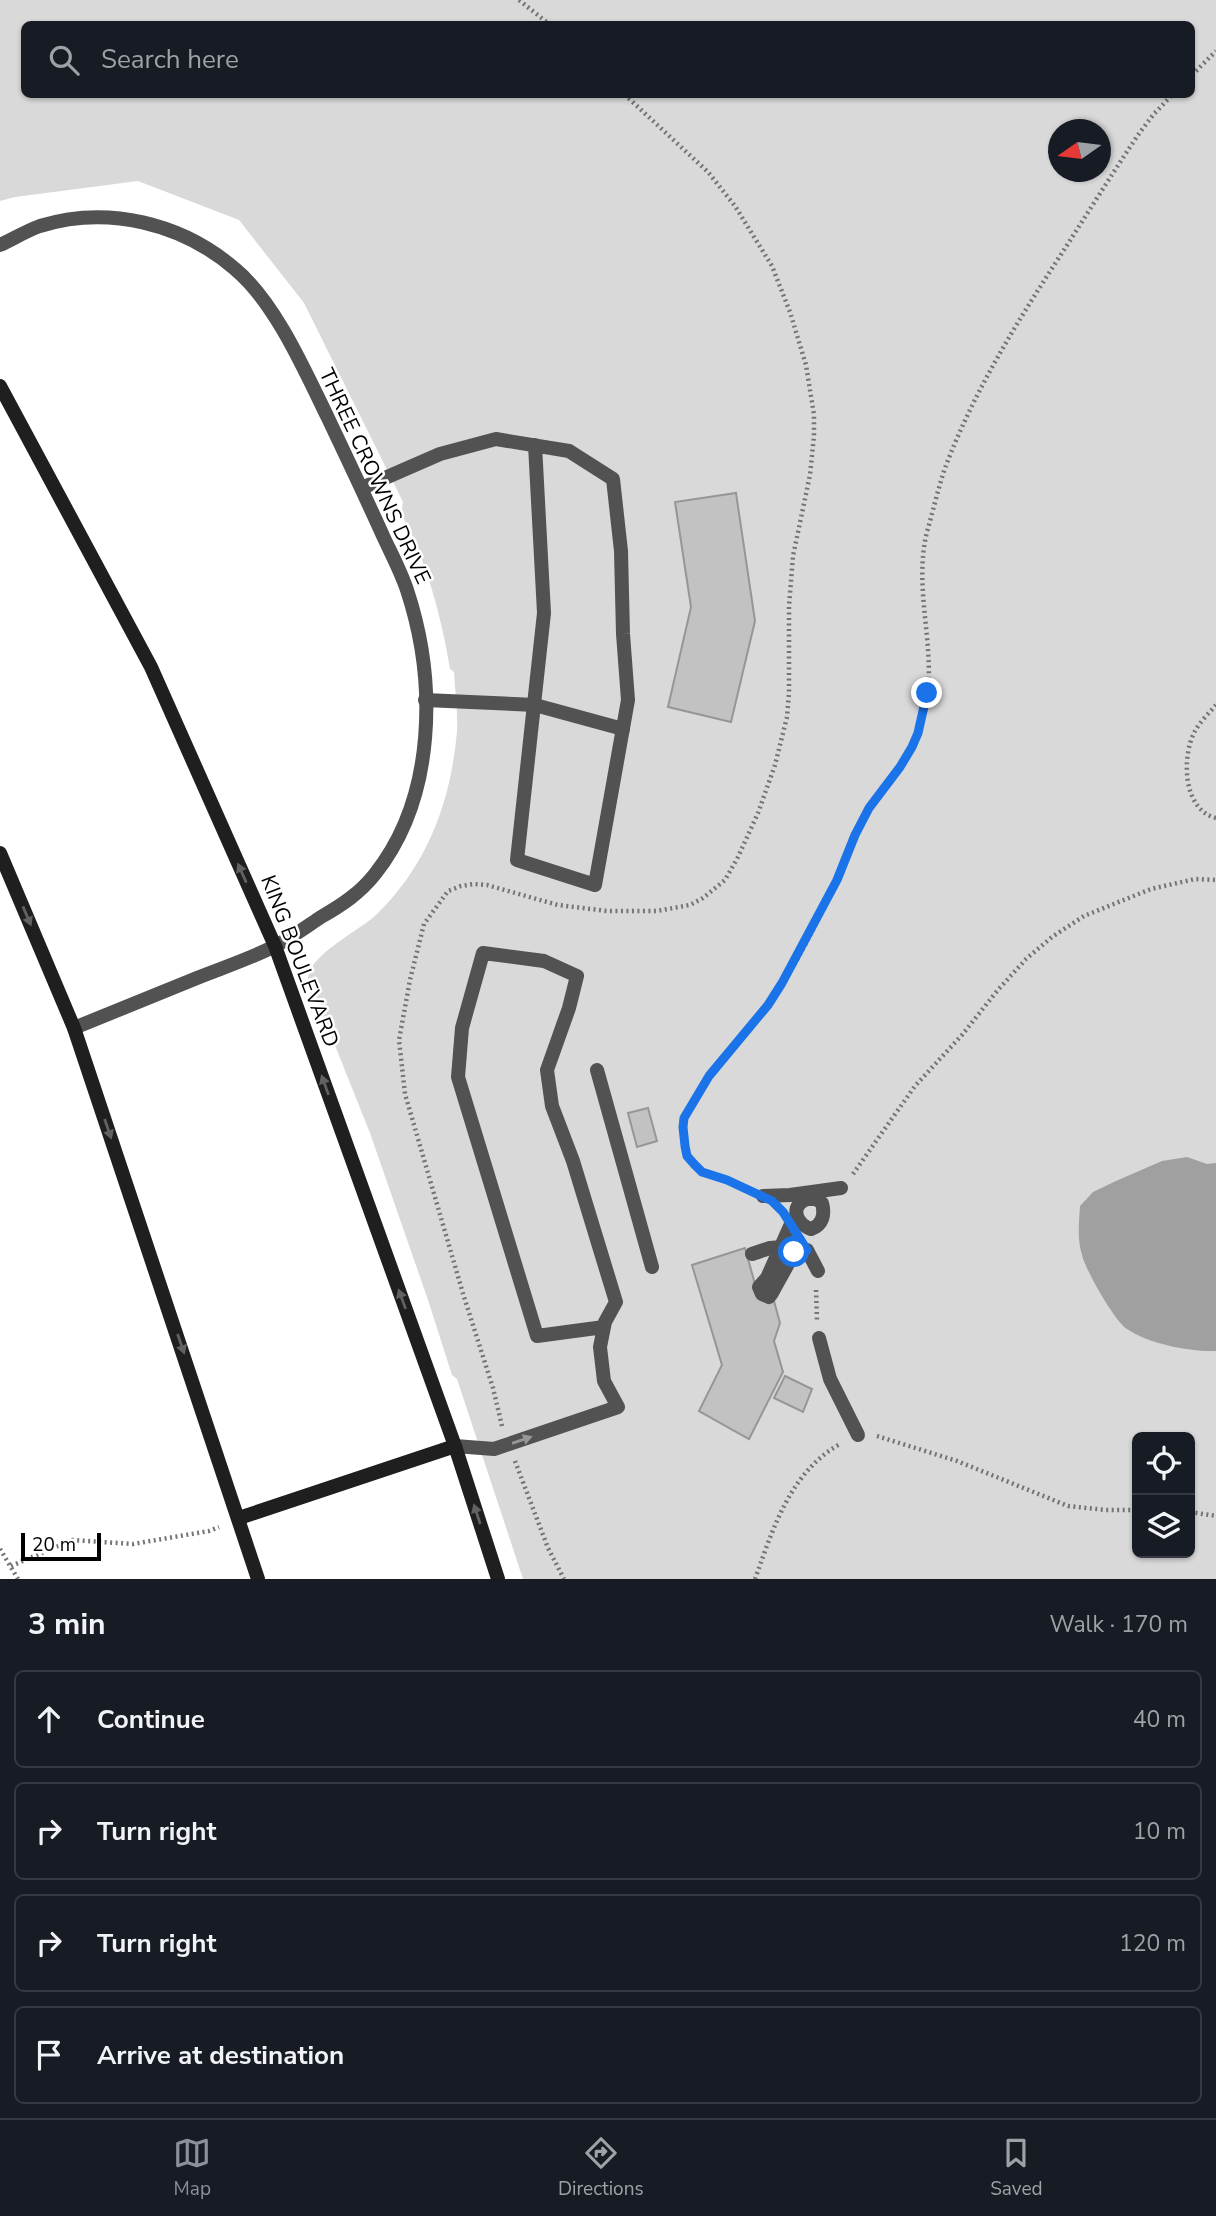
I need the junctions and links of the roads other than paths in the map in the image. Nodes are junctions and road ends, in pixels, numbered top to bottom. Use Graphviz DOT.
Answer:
graph roads {
  1 [pos="0,245"];
  2 [pos="0,386"];
  3 [pos="536,445"];
  4 [pos="362,488"];
  5 [pos="425,700"];
  6 [pos="535,705"];
  7 [pos="623,729"];
  8 [pos="0,853"];
  9 [pos="275,946"];
  10 [pos="74,1028"];
  11 [pos="597,1070"];
  12 [pos="841,1188"];
  13 [pos="763,1196"];
  14 [pos="791,1224"];
  15 [pos="782,1247"];
  16 [pos="752,1254"];
  17 [pos="652,1267"];
  18 [pos="818,1271"];
  19 [pos="604,1327"];
  20 [pos="819,1338"];
  21 [pos="858,1435"];
  22 [pos="455,1446"];
  23 [pos="239,1518"];
  24 [pos="258,1579"];
  25 [pos="498,1579"];
  1 -- 4 [label="lane, THREE CROWNS DRIVE"];
  9 -- 2 [label="street, KING BOULEVARD, one-way"];
  3 -- 4 [label="lane"];
  3 -- 6 [label="lane"];
  3 -- 7 [label="lane"];
  4 -- 5 [label="lane, THREE CROWNS DRIVE"];
  5 -- 6 [label="lane"];
  5 -- 9 [label="lane, THREE CROWNS DRIVE"];
  6 -- 7 [label="lane"];
  6 -- 7 [label="lane"];
  8 -- 10 [label="street, one-way"];
  9 -- 10 [label="lane, THREE CROWNS DRIVE"];
  22 -- 9 [label="street, KING BOULEVARD, one-way"];
  10 -- 23 [label="street, one-way"];
  11 -- 17 [label="lane"];
  12 -- 13 [label="lane"];
  14 -- 15 [label="lane"];
  15 -- 16 [label="lane"];
  15 -- 18 [label="lane"];
  19 -- 19 [label="lane"];
  22 -- 19 [label="lane, one-way"];
  20 -- 21 [label="lane"];
  22 -- 23 [label="street"];
  25 -- 22 [label="street, KING BOULEVARD, one-way"];
  23 -- 24 [label="street"];
}
